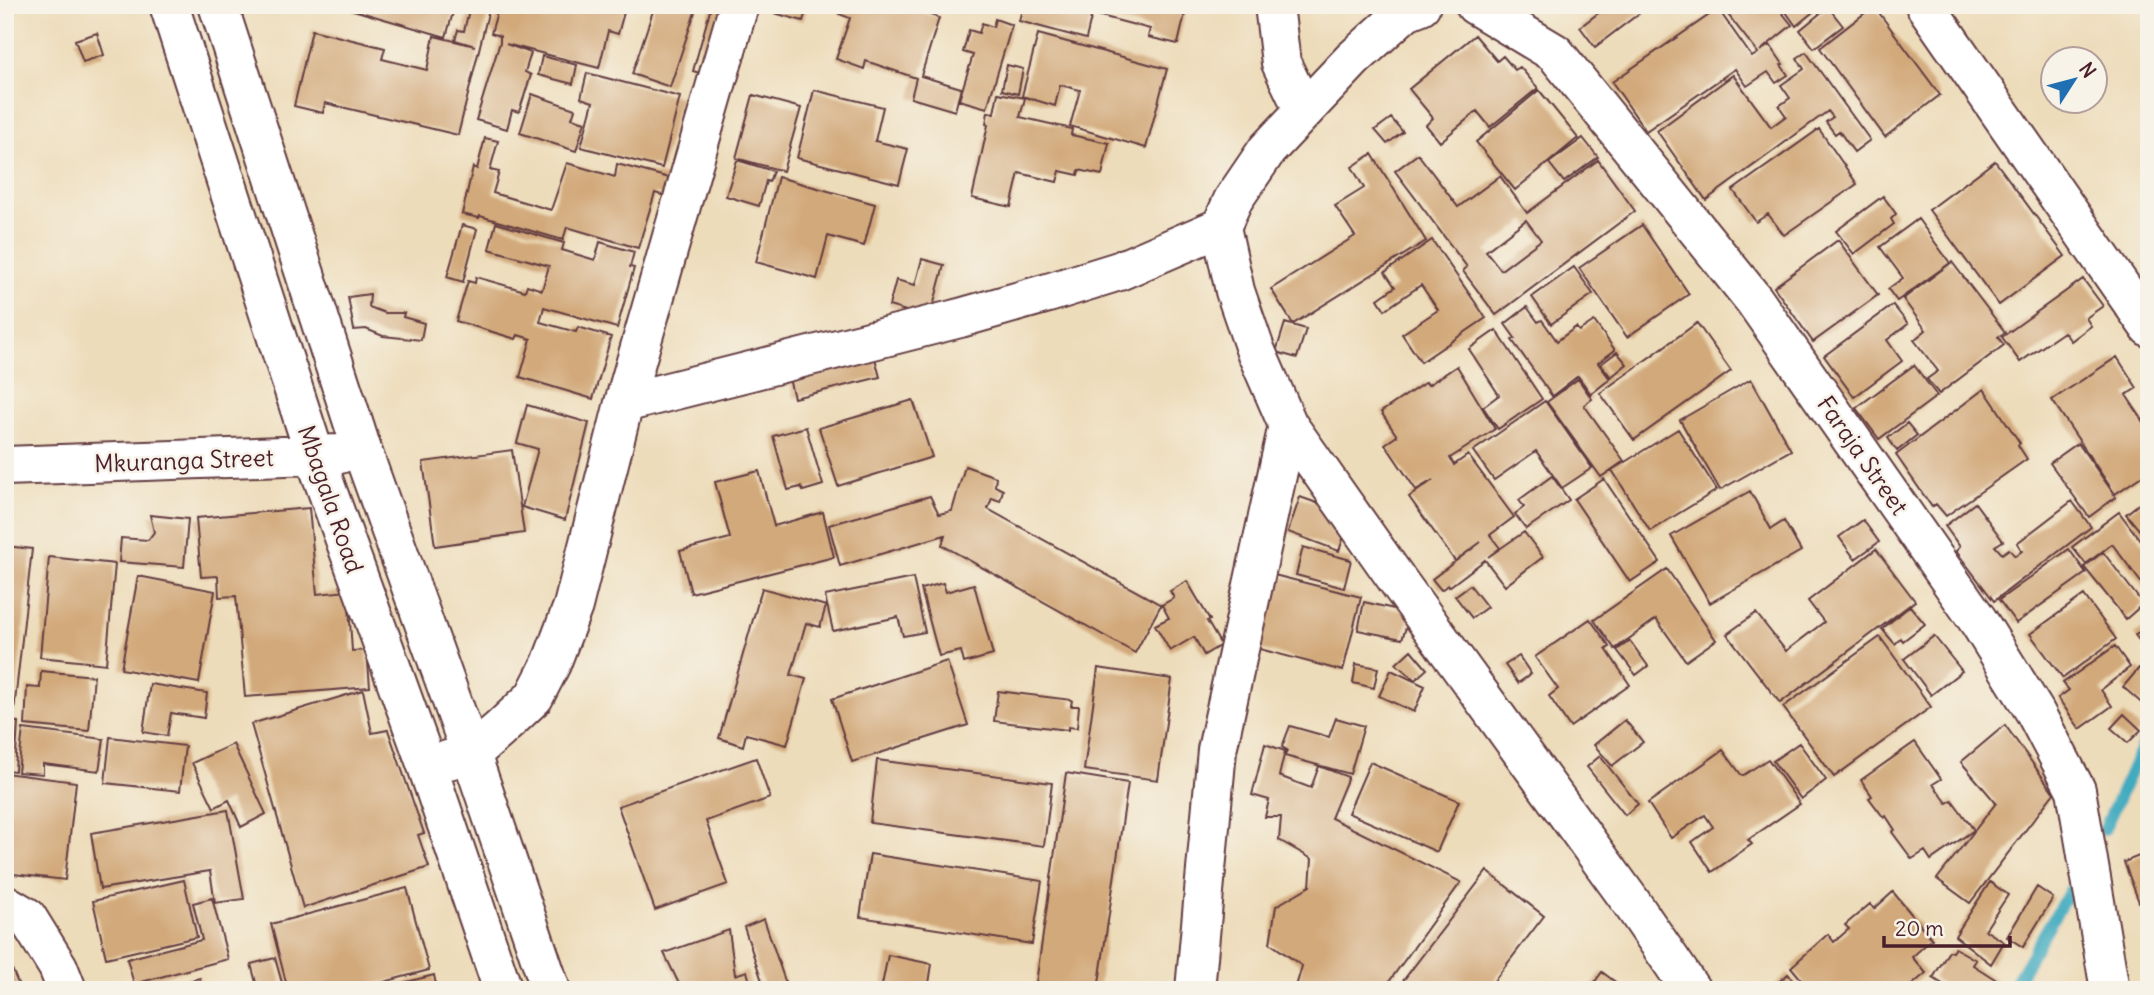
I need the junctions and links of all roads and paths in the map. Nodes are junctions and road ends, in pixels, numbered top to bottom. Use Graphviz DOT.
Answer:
graph roads {
  1 [pos="169,5"];
  2 [pos="218,5"];
  3 [pos="739,5"];
  4 [pos="1273,5"];
  5 [pos="1421,5"];
  6 [pos="1475,5"];
  7 [pos="1925,5"];
  8 [pos="1304,111"];
  9 [pos="1221,227"];
  10 [pos="2149,327"];
  11 [pos="624,403"];
  12 [pos="1288,425"];
  13 [pos="363,453"];
  14 [pos="315,455"];
  15 [pos="5,466"];
  16 [pos="471,754"];
  17 [pos="427,766"];
  18 [pos="5,904"];
  19 [pos="67,990"];
  20 [pos="503,990"];
  21 [pos="551,990"];
  22 [pos="1195,990"];
  23 [pos="1691,990"];
  24 [pos="2110,990"];
  1 -- 14 [label="street, Mbagala Road"];
  2 -- 13 [label="street, Mbagala Road"];
  3 -- 11 [label="street"];
  4 -- 8 [label="street"];
  5 -- 8 [label="street"];
  6 -- 24 [label="street, Faraja Street"];
  7 -- 10 [label="street"];
  8 -- 9 [label="street"];
  9 -- 11 [label="street"];
  9 -- 12 [label="street"];
  11 -- 16 [label="street"];
  12 -- 22 [label="street"];
  12 -- 23 [label="street"];
  13 -- 14 [label="street, Mkuranga Street"];
  13 -- 16 [label="street, Mbagala Road"];
  14 -- 15 [label="street, Mkuranga Street"];
  14 -- 17 [label="street, Mbagala Road"];
  16 -- 17 [label="street"];
  16 -- 21 [label="street, Mbagala Road"];
  17 -- 20 [label="street, Mbagala Road"];
  18 -- 19 [label="street"];
}
